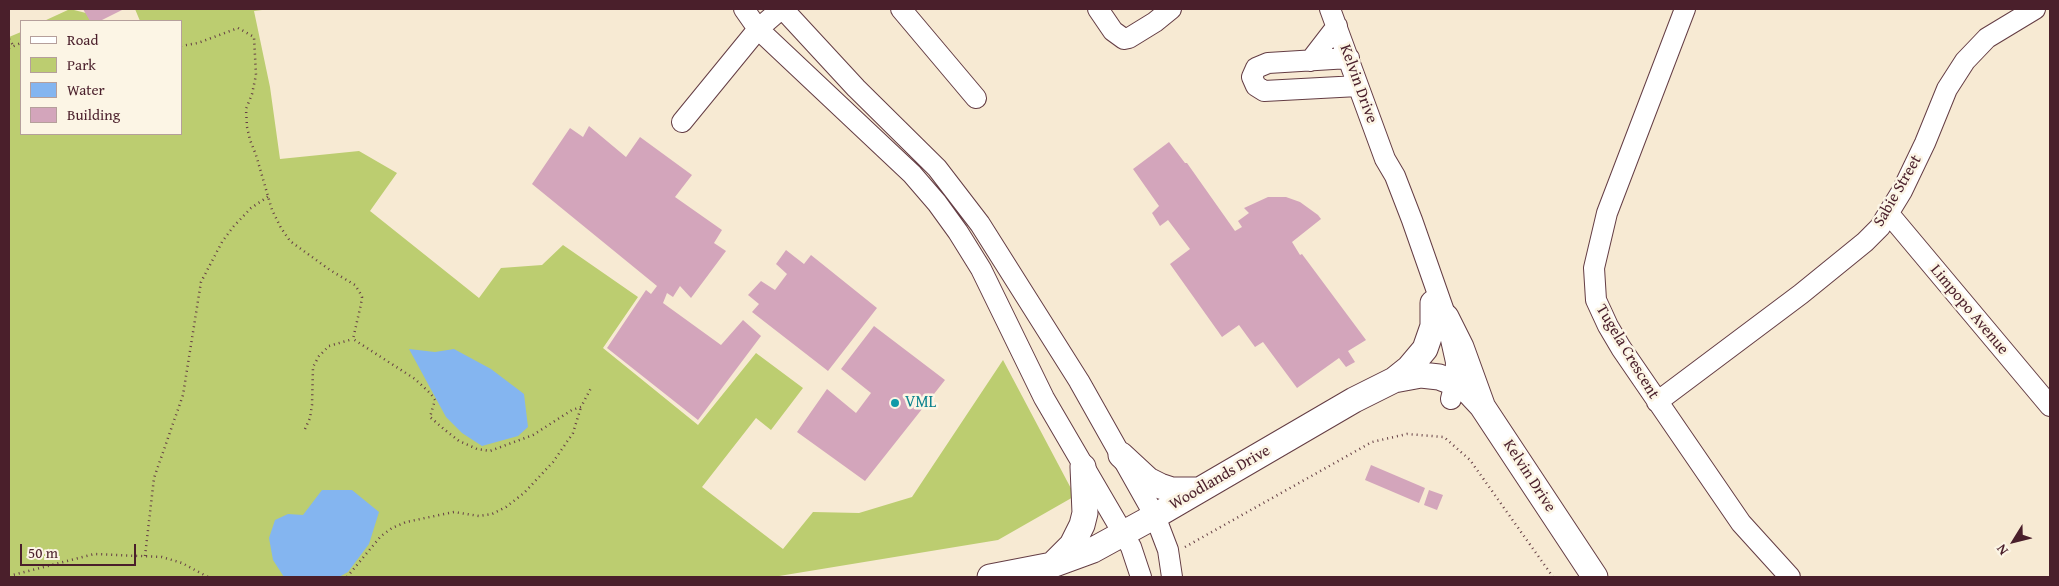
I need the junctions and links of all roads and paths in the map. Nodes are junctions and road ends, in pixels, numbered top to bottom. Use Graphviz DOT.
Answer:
graph roads {
  1 [pos="744,9"];
  2 [pos="782,9"];
  3 [pos="901,9"];
  4 [pos="1098,9"];
  5 [pos="1172,9"];
  6 [pos="1685,9"];
  7 [pos="2035,9"];
  8 [pos="1334,18"];
  9 [pos="758,29"];
  10 [pos="9,39"];
  11 [pos="20,43"];
  12 [pos="12,46"];
  13 [pos="182,46"];
  14 [pos="9,48"];
  15 [pos="1349,58"];
  16 [pos="1310,61"];
  17 [pos="1358,86"];
  18 [pos="976,98"];
  19 [pos="682,122"];
  20 [pos="269,196"];
  21 [pos="1889,214"];
  22 [pos="1439,310"];
  23 [pos="353,339"];
  24 [pos="1394,380"];
  25 [pos="591,388"];
  26 [pos="1449,389"];
  27 [pos="1657,402"];
  28 [pos="1482,406"];
  29 [pos="2050,406"];
  30 [pos="581,407"];
  31 [pos="305,429"];
  32 [pos="1121,455"];
  33 [pos="1083,467"];
  34 [pos="1199,490"];
  35 [pos="1158,523"];
  36 [pos="1127,540"];
  37 [pos="1170,555"];
  38 [pos="145,556"];
  39 [pos="1055,571"];
  40 [pos="9,576"];
  41 [pos="208,577"];
  42 [pos="348,577"];
  43 [pos="990,577"];
  44 [pos="1141,577"];
  45 [pos="1172,577"];
  46 [pos="1553,577"];
  47 [pos="1586,577"];
  48 [pos="1595,577"];
  49 [pos="1790,577"];
  1 -- 9 [label="street"];
  2 -- 9 [label="street"];
  2 -- 32 [label="street"];
  3 -- 18 [label="street"];
  4 -- 5 [label="street"];
  6 -- 27 [label="street, Tugela Crescent"];
  7 -- 21 [label="street, Sabie Street"];
  8 -- 15 [label="street, Kelvin Drive"];
  8 -- 16 [label="street"];
  9 -- 19 [label="street"];
  9 -- 33 [label="street"];
  10 -- 12 [label="path"];
  11 -- 12 [label="path"];
  12 -- 14 [label="path"];
  13 -- 20 [label="path"];
  15 -- 16 [label="street"];
  15 -- 17 [label="street, Kelvin Drive"];
  16 -- 17 [label="street"];
  17 -- 22 [label="street, Kelvin Drive"];
  20 -- 23 [label="path"];
  20 -- 38 [label="path"];
  21 -- 27 [label="street, Sabie Street"];
  21 -- 29 [label="street, Limpopo Avenue"];
  22 -- 24 [label="main road"];
  22 -- 26 [label="street, Kelvin Drive"];
  22 -- 28 [label="main road"];
  23 -- 30 [label="path"];
  23 -- 31 [label="path"];
  24 -- 26 [label="main road, Woodlands Drive"];
  24 -- 34 [label="main road, Woodlands Drive"];
  25 -- 30 [label="path"];
  26 -- 28 [label="main road, Kelvin Drive"];
  26 -- 35 [label="main road, Woodlands Drive"];
  26 -- 47 [label="main road, Kelvin Drive"];
  27 -- 49 [label="street, Tugela Crescent"];
  28 -- 48 [label="main road, Kelvin Drive"];
  30 -- 42 [label="path"];
  32 -- 34 [label="main road"];
  32 -- 35 [label="street"];
  33 -- 36 [label="street"];
  33 -- 39 [label="main road"];
  34 -- 35 [label="main road, Woodlands Drive"];
  35 -- 36 [label="main road, Woodlands Drive"];
  35 -- 37 [label="street"];
  36 -- 39 [label="main road, Woodlands Drive"];
  36 -- 44 [label="street"];
  37 -- 45 [label="street"];
  37 -- 46 [label="path"];
  38 -- 40 [label="path"];
  38 -- 41 [label="path"];
  39 -- 43 [label="main road, Woodlands Drive"];
}
